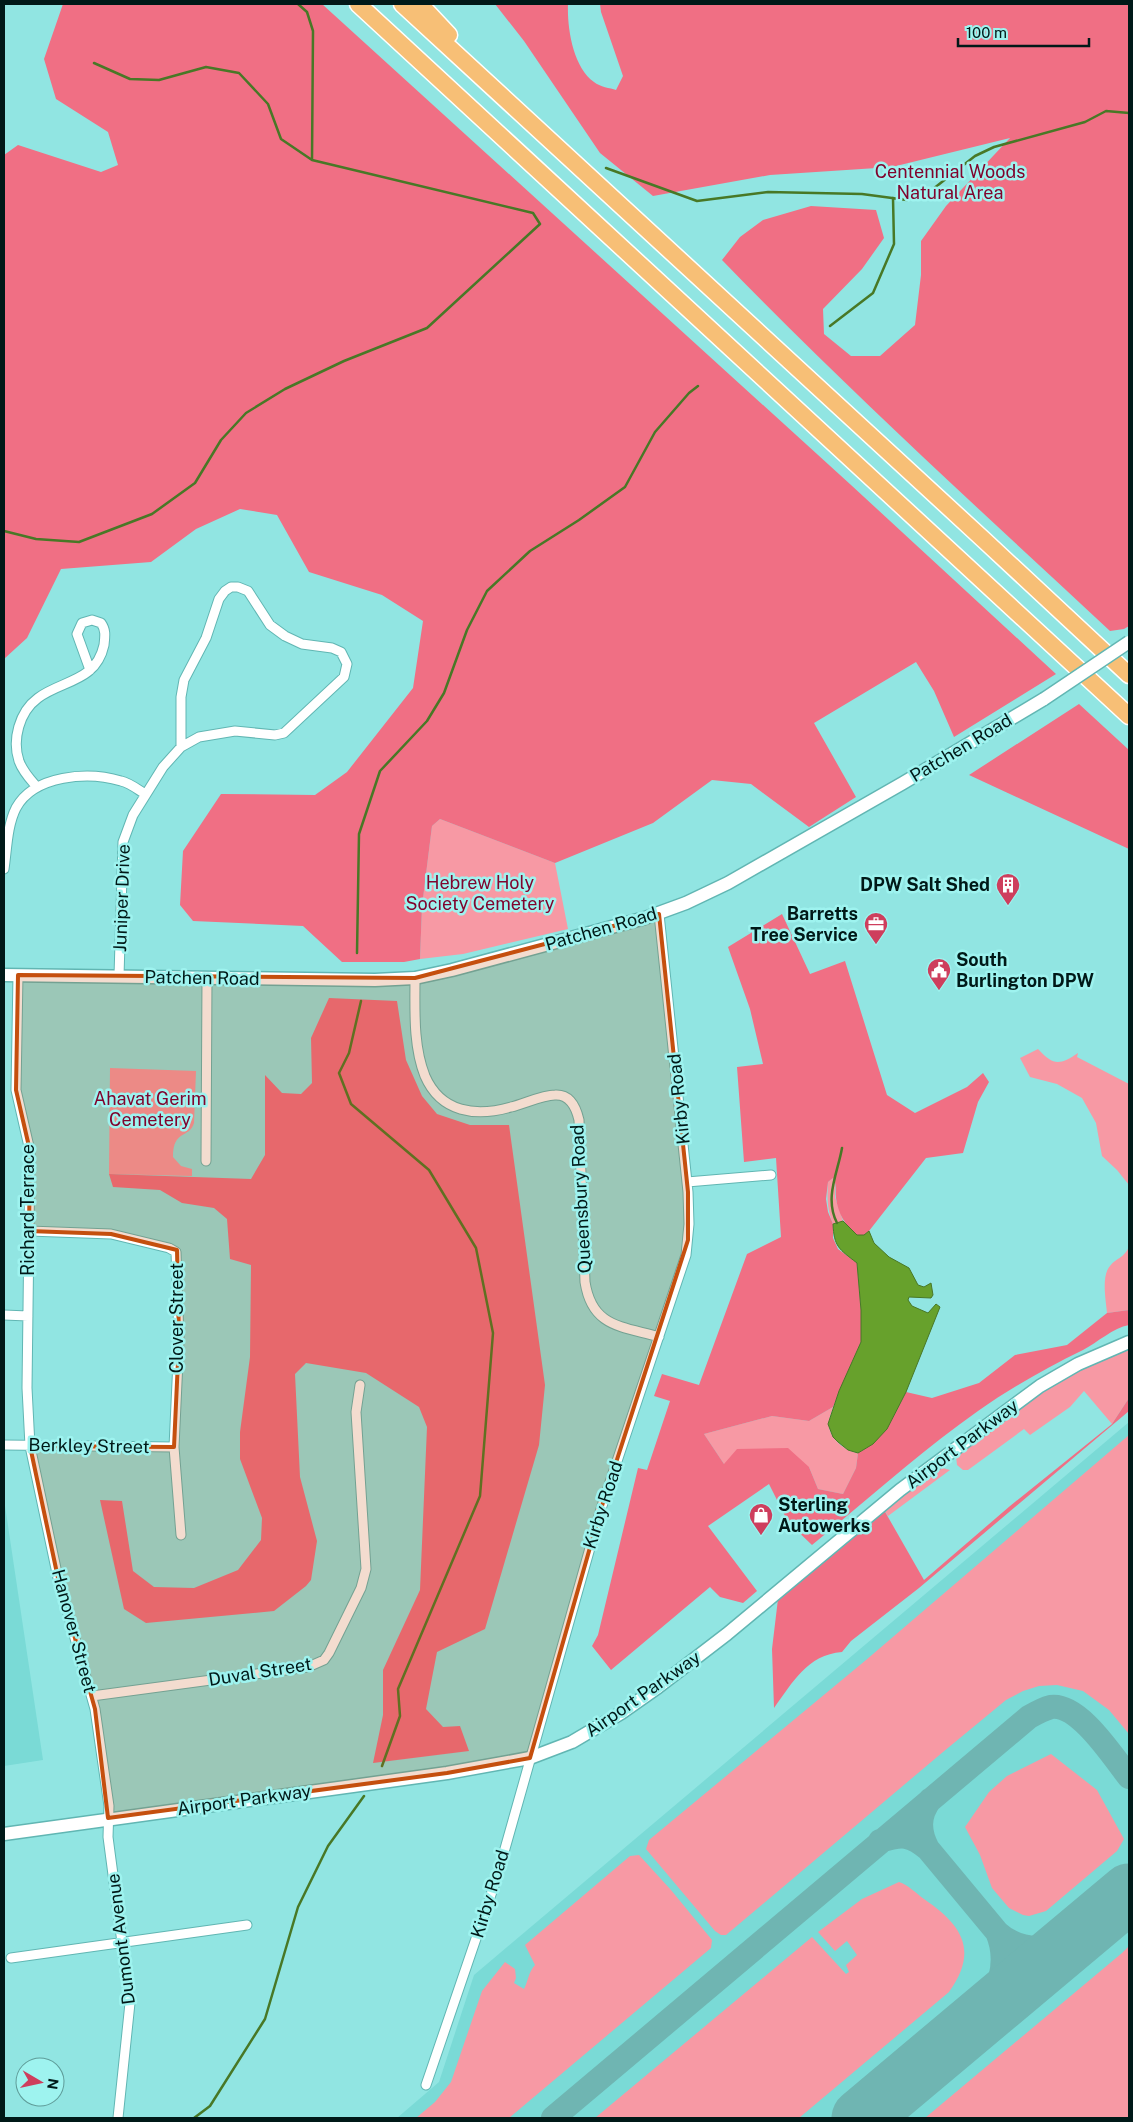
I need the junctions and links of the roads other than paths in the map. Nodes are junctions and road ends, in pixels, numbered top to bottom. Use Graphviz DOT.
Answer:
graph roads {
  1 [pos="358,4"];
  2 [pos="402,4"];
  3 [pos="420,4"];
  4 [pos="534,126"];
  5 [pos="1129,642"];
  6 [pos="90,670"];
  7 [pos="1129,675"];
  8 [pos="1129,716"];
  9 [pos="181,747"];
  10 [pos="37,787"];
  11 [pos="145,794"];
  12 [pos="4,869"];
  13 [pos="659,914"];
  14 [pos="4,975"];
  15 [pos="18,975"];
  16 [pos="119,976"];
  17 [pos="207,978"];
  18 [pos="415,978"];
  19 [pos="206,1161"];
  20 [pos="771,1175"];
  21 [pos="687,1182"];
  22 [pos="29,1231"];
  23 [pos="4,1315"];
  24 [pos="28,1316"];
  25 [pos="659,1337"];
  26 [pos="1129,1342"];
  27 [pos="360,1385"];
  28 [pos="4,1446"];
  29 [pos="30,1446"];
  30 [pos="174,1448"];
  31 [pos="181,1535"];
  32 [pos="92,1696"];
  33 [pos="530,1758"];
  34 [pos="108,1818"];
  35 [pos="4,1834"];
  36 [pos="247,1925"];
  37 [pos="122,1942"];
  38 [pos="11,1958"];
  39 [pos="426,2085"];
  40 [pos="118,2118"];
  1 -- 8 [label="highway"];
  2 -- 4 [label="highway"];
  3 -- 4 [label="highway"];
  4 -- 7 [label="highway"];
  5 -- 13 [label="main road, Patchen Road, bridge"];
  6 -- 6 [label="street"];
  6 -- 10 [label="street"];
  9 -- 9 [label="street, Juniper Drive"];
  9 -- 11 [label="street, Juniper Drive"];
  10 -- 11 [label="street"];
  10 -- 12 [label="street"];
  11 -- 16 [label="street, Juniper Drive"];
  13 -- 18 [label="main road, Patchen Road"];
  13 -- 21 [label="street, Kirby Road"];
  14 -- 15 [label="main road, Patchen Road"];
  15 -- 16 [label="main road, Patchen Road"];
  15 -- 22 [label="street, Richard Terrace"];
  16 -- 17 [label="main road, Patchen Road"];
  17 -- 18 [label="main road, Patchen Road"];
  17 -- 19 [label="street"];
  18 -- 25 [label="street, Queensbury Road"];
  20 -- 21 [label="street"];
  21 -- 25 [label="street, Kirby Road"];
  22 -- 24 [label="street, Richard Terrace"];
  22 -- 30 [label="street, Clover Street"];
  23 -- 24 [label="street"];
  24 -- 29 [label="street, Richard Terrace"];
  25 -- 33 [label="street, Kirby Road"];
  26 -- 33 [label="main road, Airport Parkway"];
  27 -- 32 [label="street, Duval Street"];
  28 -- 29 [label="street, Berkley Street"];
  29 -- 30 [label="street, Berkley Street"];
  29 -- 32 [label="street, Hanover Street"];
  30 -- 31 [label="street, Clover Street"];
  32 -- 34 [label="street, Hanover Street"];
  33 -- 34 [label="main road, Airport Parkway"];
  33 -- 39 [label="street, Kirby Road"];
  34 -- 35 [label="main road, Airport Parkway"];
  34 -- 37 [label="street, Dumont Avenue"];
  36 -- 37 [label="street"];
  37 -- 38 [label="street"];
  37 -- 40 [label="street, Dumont Avenue"];
}
